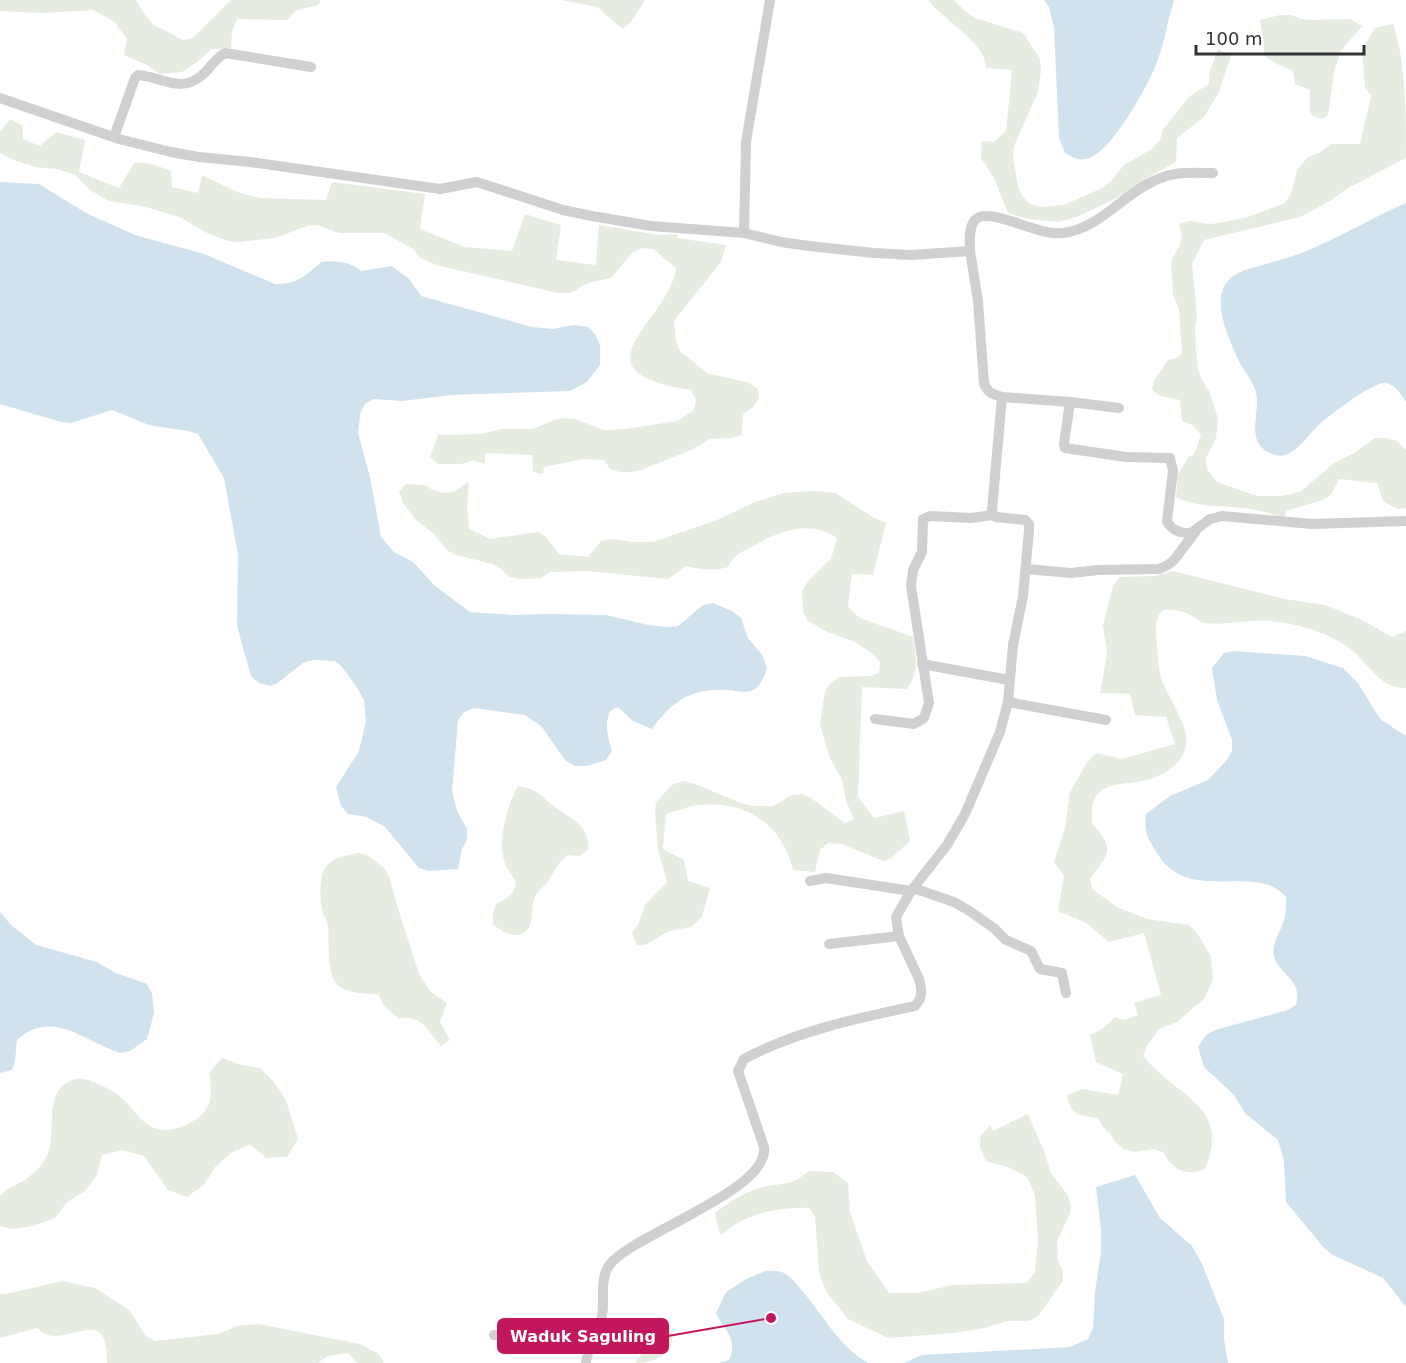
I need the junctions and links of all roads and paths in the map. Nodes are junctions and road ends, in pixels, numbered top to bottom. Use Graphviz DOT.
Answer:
graph roads {
  1 [pos="770,0"];
  2 [pos="312,67"];
  3 [pos="0,98"];
  4 [pos="114,137"];
  5 [pos="1213,173"];
  6 [pos="744,233"];
  7 [pos="970,251"];
  8 [pos="1002,397"];
  9 [pos="1070,402"];
  10 [pos="1119,408"];
  11 [pos="993,515"];
  12 [pos="1406,521"];
  13 [pos="1197,530"];
  14 [pos="1026,569"];
  15 [pos="922,664"];
  16 [pos="1009,680"];
  17 [pos="1008,702"];
  18 [pos="875,719"];
  19 [pos="1106,720"];
  20 [pos="810,881"];
  21 [pos="912,889"];
  22 [pos="899,936"];
  23 [pos="829,944"];
  24 [pos="1066,993"];
  25 [pos="494,1335"];
  26 [pos="595,1338"];
  27 [pos="586,1363"];
  1 -- 6 [label="street"];
  2 -- 4 [label="street"];
  3 -- 4 [label="street"];
  4 -- 6 [label="street"];
  5 -- 7 [label="street"];
  6 -- 7 [label="street"];
  7 -- 8 [label="street"];
  8 -- 9 [label="street"];
  8 -- 11 [label="street"];
  9 -- 10 [label="street"];
  9 -- 13 [label="street"];
  11 -- 14 [label="street"];
  11 -- 15 [label="street"];
  12 -- 13 [label="street"];
  13 -- 14 [label="street"];
  14 -- 16 [label="street"];
  15 -- 16 [label="street"];
  15 -- 18 [label="street"];
  16 -- 17 [label="street"];
  17 -- 19 [label="street"];
  17 -- 21 [label="street"];
  20 -- 21 [label="street"];
  21 -- 22 [label="street"];
  21 -- 24 [label="street"];
  22 -- 23 [label="street"];
  22 -- 26 [label="street"];
  25 -- 26 [label="street"];
  26 -- 27 [label="street"];
}
